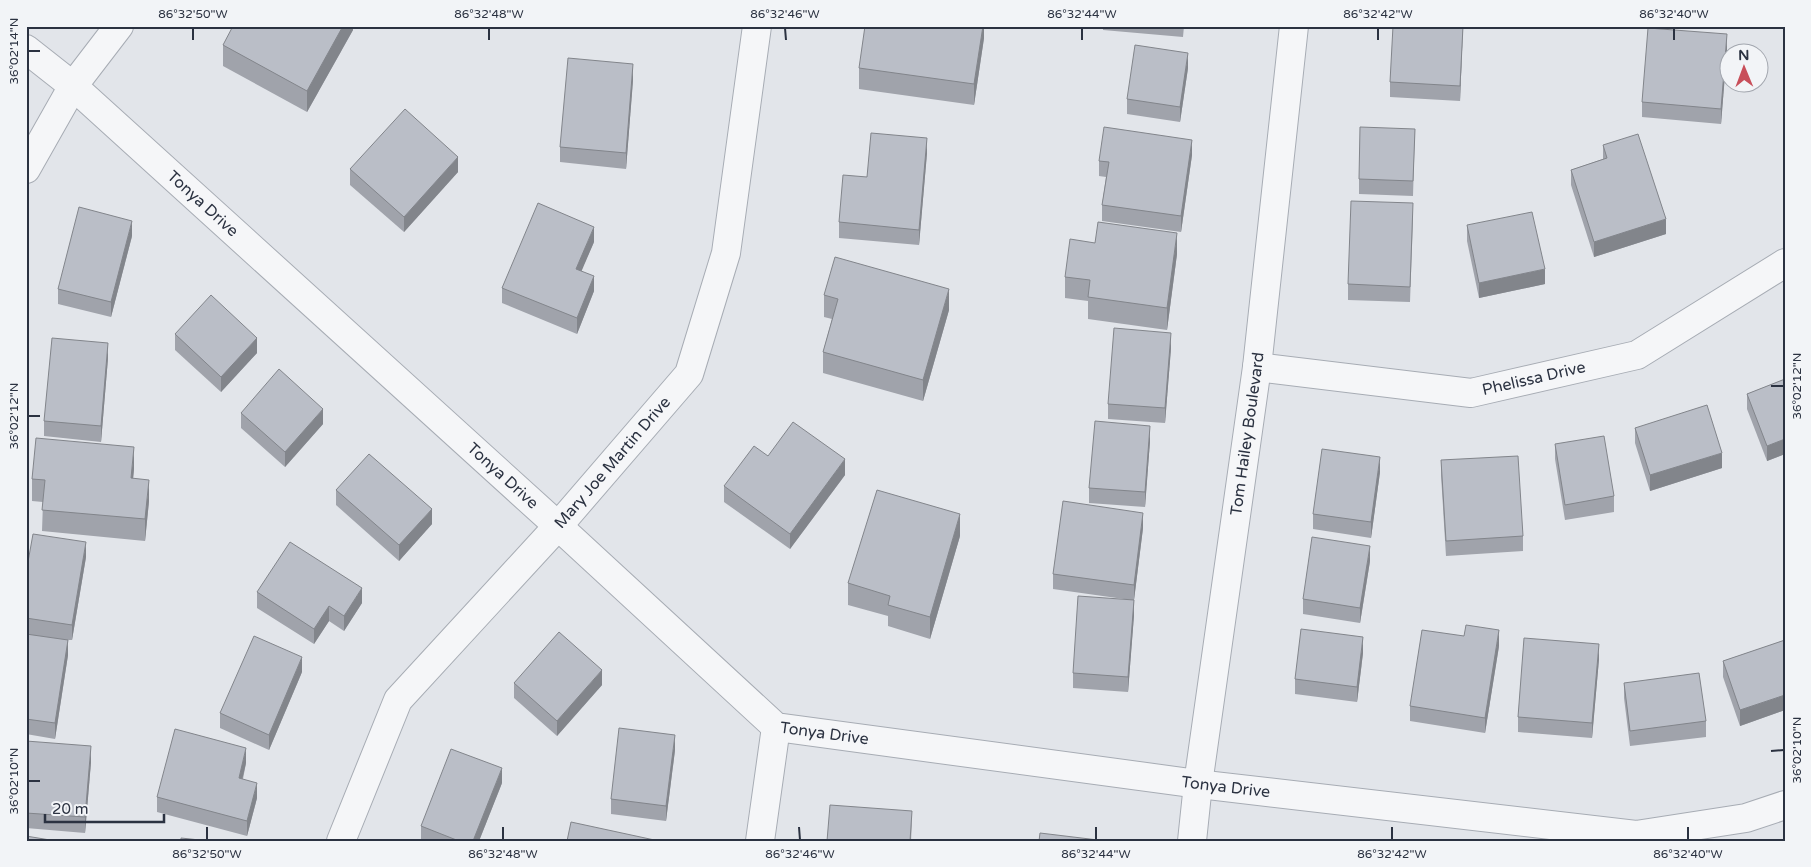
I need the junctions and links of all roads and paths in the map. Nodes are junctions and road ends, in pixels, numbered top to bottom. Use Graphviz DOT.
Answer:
graph roads {
  1 [pos="119,26"];
  2 [pos="757,26"];
  3 [pos="1294,26"];
  4 [pos="26,49"];
  5 [pos="73,86"];
  6 [pos="26,169"];
  7 [pos="1785,263"];
  8 [pos="1257,367"];
  9 [pos="558,526"];
  10 [pos="776,727"];
  11 [pos="1198,784"];
  12 [pos="1785,805"];
  13 [pos="341,841"];
  14 [pos="760,841"];
  15 [pos="1192,841"];
  1 -- 5 [label="street"];
  2 -- 9 [label="street, Mary Joe Martin Drive"];
  3 -- 8 [label="street, Tom Hailey Boulevard"];
  4 -- 5 [label="street, Tonya Drive"];
  5 -- 6 [label="street"];
  5 -- 9 [label="street, Tonya Drive"];
  7 -- 8 [label="street, Phelissa Drive"];
  8 -- 11 [label="street, Tom Hailey Boulevard"];
  9 -- 10 [label="street, Tonya Drive"];
  9 -- 13 [label="street, Mary Joe Martin Drive"];
  10 -- 11 [label="street, Tonya Drive"];
  10 -- 14 [label="street"];
  11 -- 12 [label="street, Tonya Drive"];
  11 -- 15 [label="street, Tom Hailey Boulevard"];
}
